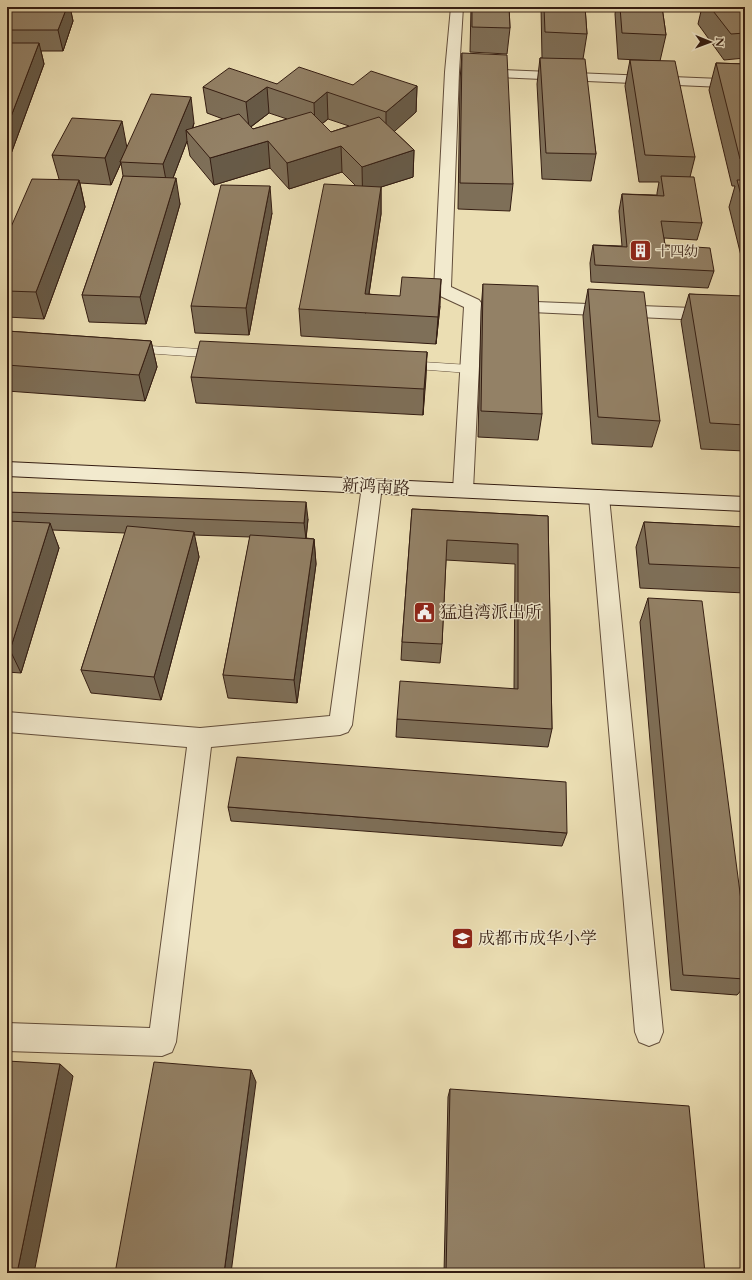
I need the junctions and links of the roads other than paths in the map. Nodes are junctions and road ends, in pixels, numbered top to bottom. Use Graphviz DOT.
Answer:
graph roads {
  1 [pos="456,7"];
  2 [pos="452,72"];
  3 [pos="745,84"];
  4 [pos="486,305"];
  5 [pos="745,316"];
  6 [pos="118,348"];
  7 [pos="230,355"];
  8 [pos="398,365"];
  9 [pos="469,369"];
  10 [pos="7,469"];
  11 [pos="372,486"];
  12 [pos="463,490"];
  13 [pos="599,497"];
  14 [pos="745,504"];
  15 [pos="7,722"];
  16 [pos="200,738"];
  17 [pos="649,1032"];
  18 [pos="7,1037"];
  1 -- 2 [label="street"];
  2 -- 3 [label="street"];
  2 -- 4 [label="street"];
  4 -- 5 [label="street"];
  4 -- 9 [label="street"];
  6 -- 7 [label="lane"];
  8 -- 9 [label="lane"];
  9 -- 12 [label="street"];
  10 -- 11 [label="street, 新鸿南路"];
  11 -- 12 [label="street, 新鸿南路"];
  11 -- 16 [label="street"];
  12 -- 13 [label="street, 新鸿南路"];
  13 -- 14 [label="street, 新鸿南路"];
  13 -- 17 [label="street"];
  15 -- 16 [label="street"];
  16 -- 18 [label="street"];
}
